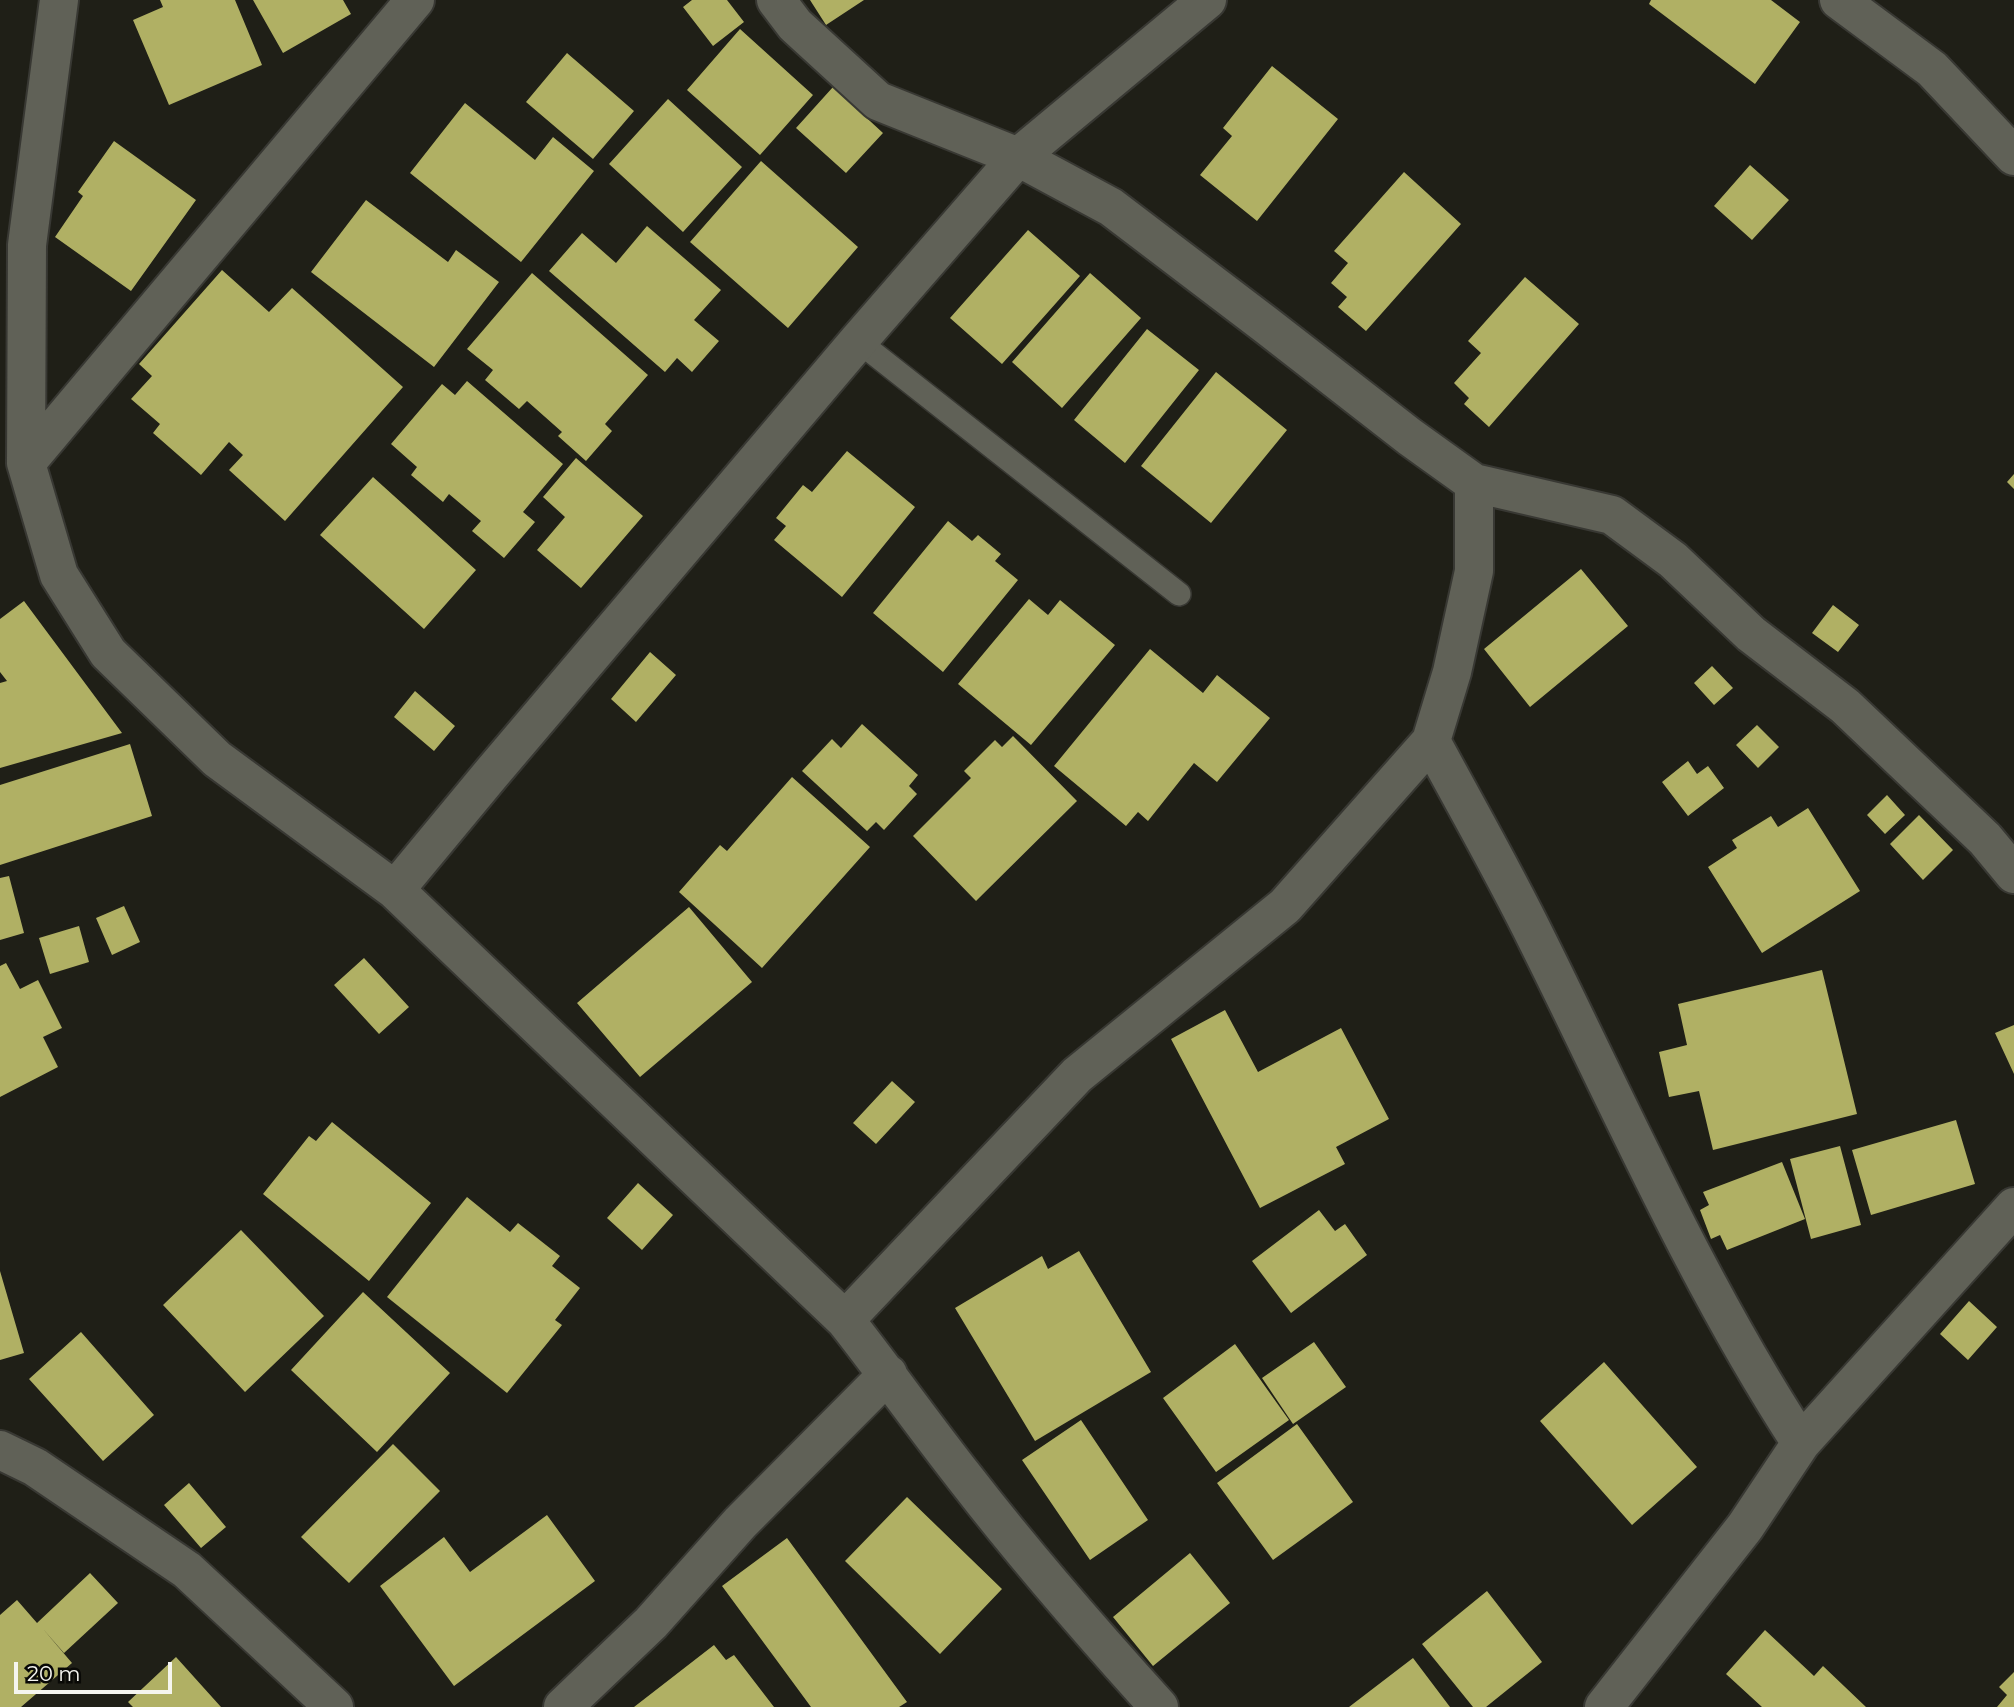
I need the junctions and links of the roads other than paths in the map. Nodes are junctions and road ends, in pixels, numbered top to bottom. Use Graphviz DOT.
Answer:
graph roads {
  1 [pos="59,0"];
  2 [pos="415,0"];
  3 [pos="776,0"];
  4 [pos="1207,0"];
  5 [pos="1839,0"];
  6 [pos="2014,156"];
  7 [pos="1018,157"];
  8 [pos="858,341"];
  9 [pos="26,463"];
  10 [pos="1474,483"];
  11 [pos="1179,594"];
  12 [pos="1432,741"];
  13 [pos="2014,874"];
  14 [pos="395,890"];
  15 [pos="2014,1207"];
  16 [pos="845,1320"];
  17 [pos="888,1374"];
  18 [pos="1801,1443"];
  19 [pos="0,1450"];
  20 [pos="334,1707"];
  21 [pos="563,1707"];
  22 [pos="1159,1707"];
  23 [pos="1604,1707"];
  1 -- 9 [label="street"];
  2 -- 9 [label="street"];
  3 -- 7 [label="street"];
  4 -- 7 [label="street"];
  5 -- 6 [label="street"];
  7 -- 8 [label="street"];
  7 -- 10 [label="street"];
  8 -- 11 [label="lane"];
  8 -- 14 [label="street"];
  9 -- 14 [label="street"];
  10 -- 12 [label="street"];
  10 -- 13 [label="street"];
  12 -- 16 [label="street"];
  12 -- 18 [label="street"];
  14 -- 16 [label="street"];
  15 -- 18 [label="street"];
  16 -- 17 [label="street"];
  17 -- 21 [label="street"];
  17 -- 22 [label="street"];
  18 -- 23 [label="street"];
  19 -- 20 [label="street"];
}
